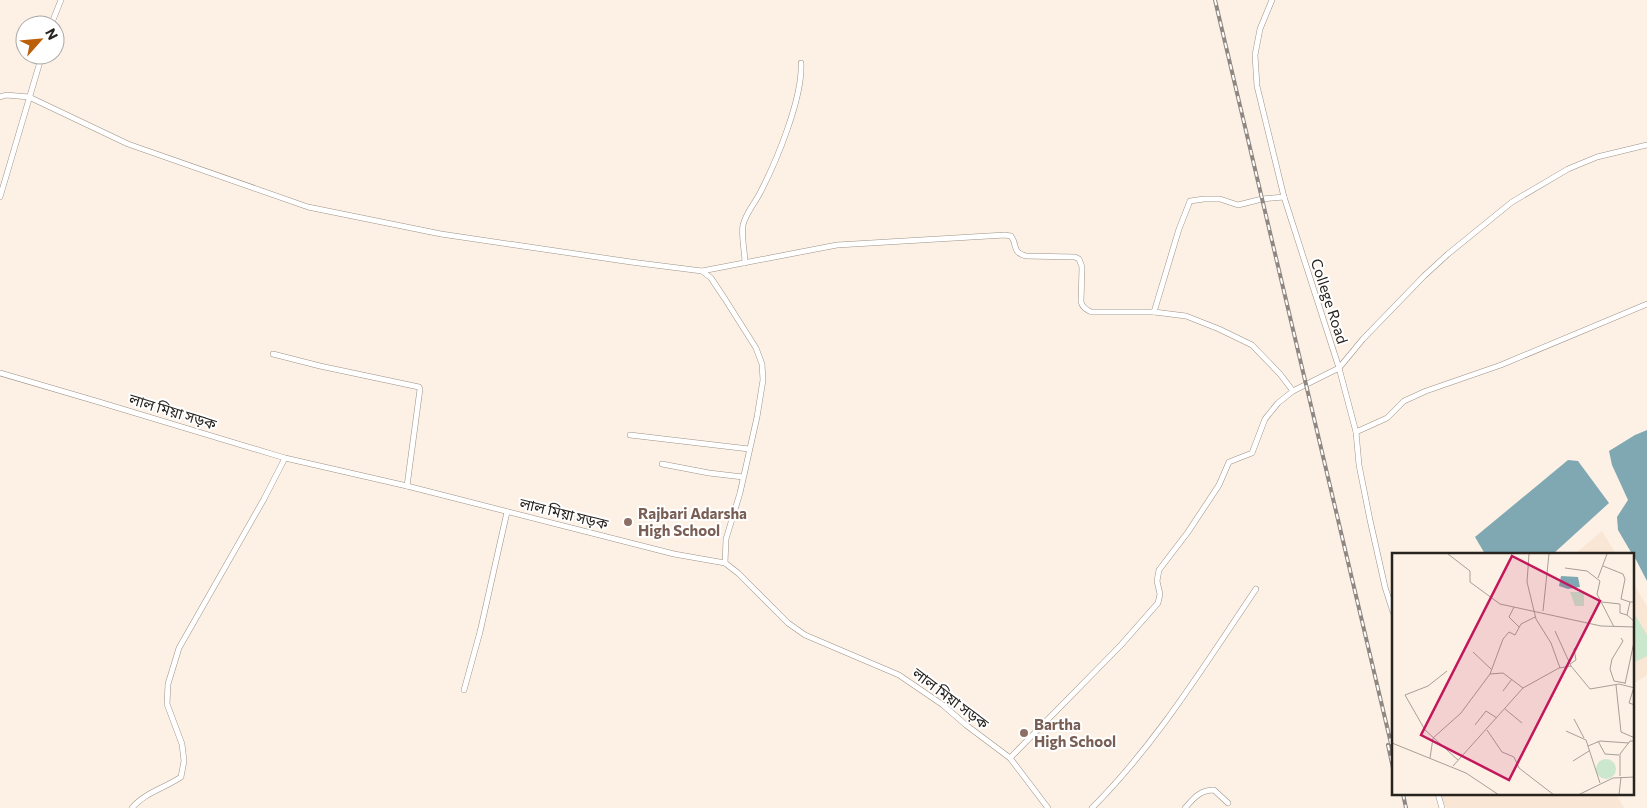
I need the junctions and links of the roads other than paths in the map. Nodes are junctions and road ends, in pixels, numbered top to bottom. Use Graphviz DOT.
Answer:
graph roads {
  1 [pos="61,0"];
  2 [pos="1272,0"];
  3 [pos="55,15"];
  4 [pos="801,64"];
  5 [pos="39,65"];
  6 [pos="0,97"];
  7 [pos="29,97"];
  8 [pos="1647,145"];
  9 [pos="0,197"];
  10 [pos="1284,197"];
  11 [pos="745,263"];
  12 [pos="702,271"];
  13 [pos="1647,304"];
  14 [pos="1154,312"];
  15 [pos="273,354"];
  16 [pos="1339,368"];
  17 [pos="0,373"];
  18 [pos="1293,391"];
  19 [pos="1356,432"];
  20 [pos="630,435"];
  21 [pos="749,449"];
  22 [pos="285,458"];
  23 [pos="662,464"];
  24 [pos="743,477"];
  25 [pos="407,486"];
  26 [pos="507,512"];
  27 [pos="725,562"];
  28 [pos="1256,589"];
  29 [pos="1392,609"];
  30 [pos="464,690"];
  31 [pos="1010,758"];
  32 [pos="1228,803"];
  33 [pos="132,808"];
  34 [pos="1048,808"];
  35 [pos="1092,808"];
  36 [pos="1185,808"];
  1 -- 3 [label="street"];
  2 -- 10 [label="street, College Road"];
  4 -- 11 [label="street"];
  5 -- 7 [label="street"];
  6 -- 7 [label="street"];
  7 -- 9 [label="street"];
  7 -- 12 [label="street"];
  8 -- 16 [label="street"];
  10 -- 14 [label="street"];
  10 -- 16 [label="street, College Road"];
  11 -- 12 [label="street"];
  11 -- 14 [label="street"];
  12 -- 21 [label="street"];
  13 -- 19 [label="street"];
  14 -- 18 [label="street"];
  15 -- 25 [label="street"];
  16 -- 18 [label="street"];
  16 -- 19 [label="street, College Road"];
  17 -- 22 [label="street, লাল মিয়া সড়ক"];
  18 -- 31 [label="street"];
  19 -- 29 [label="street, College Road"];
  20 -- 21 [label="street"];
  21 -- 24 [label="street"];
  22 -- 25 [label="street, লাল মিয়া সড়ক"];
  22 -- 33 [label="street"];
  23 -- 24 [label="street"];
  24 -- 27 [label="street"];
  25 -- 26 [label="street, লাল মিয়া সড়ক"];
  26 -- 27 [label="street, লাল মিয়া সড়ক"];
  26 -- 30 [label="street"];
  27 -- 31 [label="street, লাল মিয়া সড়ক"];
  28 -- 35 [label="street"];
  31 -- 34 [label="street, লাল মিয়া সড়ক"];
  32 -- 36 [label="street"];
}
